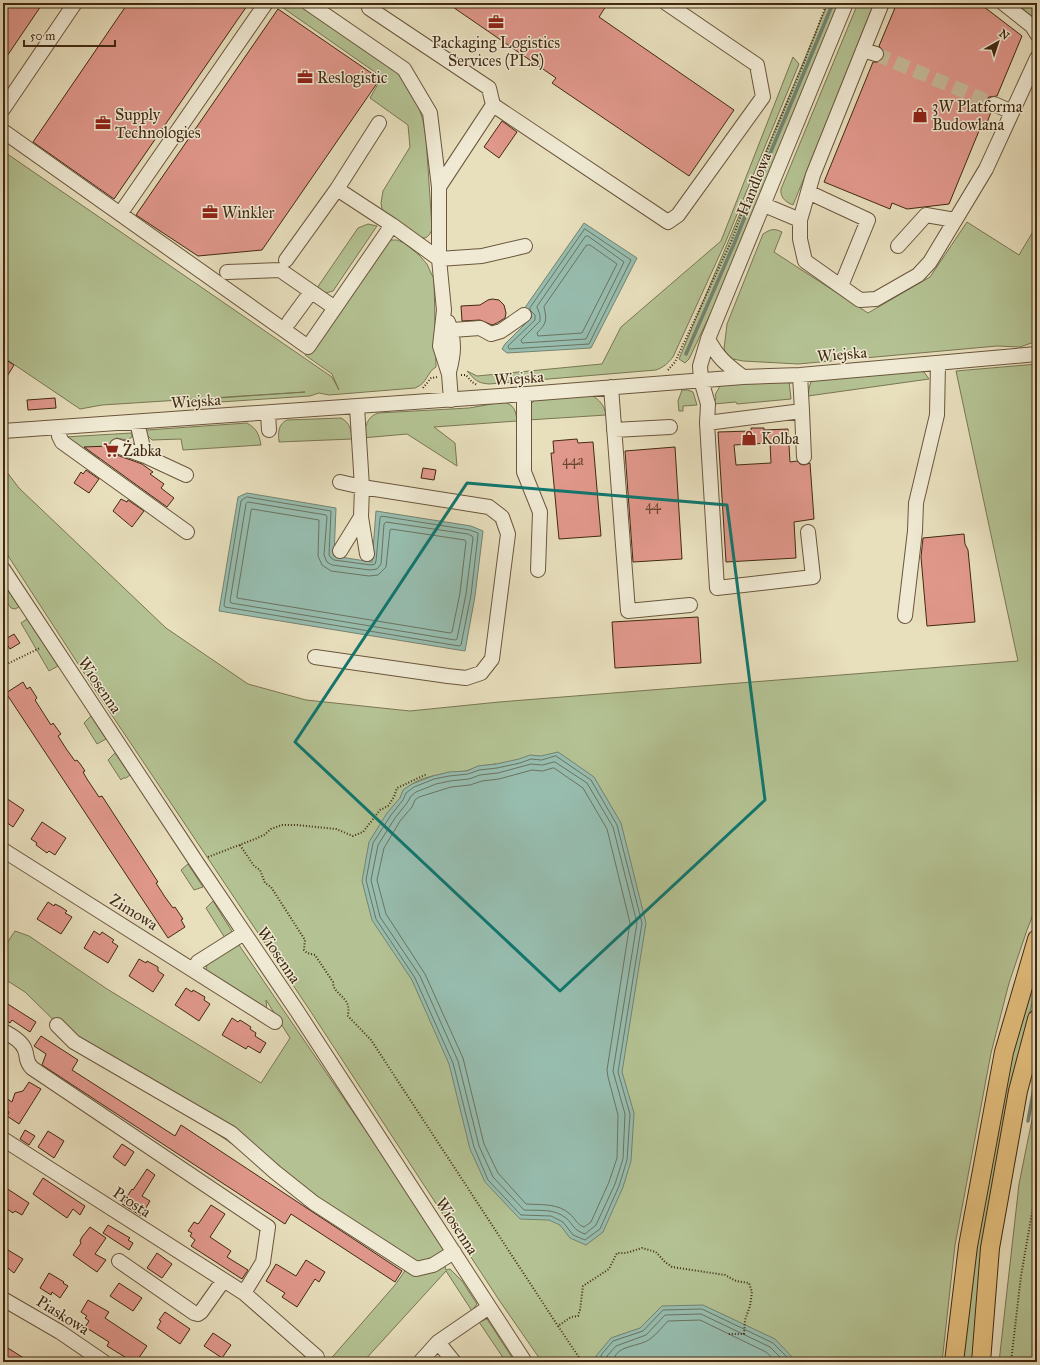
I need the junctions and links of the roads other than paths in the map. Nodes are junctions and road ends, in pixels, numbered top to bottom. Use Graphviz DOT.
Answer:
graph roads {
  1 [pos="75,3"];
  2 [pos="266,3"];
  3 [pos="666,3"];
  4 [pos="846,3"];
  5 [pos="882,3"];
  6 [pos="1003,3"];
  7 [pos="312,4"];
  8 [pos="369,8"];
  9 [pos="1037,34"];
  10 [pos="1037,58"];
  11 [pos="994,104"];
  12 [pos="493,105"];
  13 [pos="3,109"];
  14 [pos="1012,112"];
  15 [pos="379,123"];
  16 [pos="3,131"];
  17 [pos="439,187"];
  18 [pos="337,189"];
  19 [pos="808,192"];
  20 [pos="764,206"];
  21 [pos="120,214"];
  22 [pos="800,220"];
  23 [pos="955,220"];
  24 [pos="392,225"];
  25 [pos="524,246"];
  26 [pos="898,246"];
  27 [pos="439,259"];
  28 [pos="286,260"];
  29 [pos="226,272"];
  30 [pos="841,286"];
  31 [pos="311,292"];
  32 [pos="335,308"];
  33 [pos="444,310"];
  34 [pos="524,315"];
  35 [pos="289,322"];
  36 [pos="452,330"];
  37 [pos="708,339"];
  38 [pos="1037,354"];
  39 [pos="938,363"];
  40 [pos="449,374"];
  41 [pos="800,375"];
  42 [pos="743,377"];
  43 [pos="701,380"];
  44 [pos="611,387"];
  45 [pos="524,395"];
  46 [pos="451,400"];
  47 [pos="357,407"];
  48 [pos="802,411"];
  49 [pos="268,413"];
  50 [pos="137,422"];
  51 [pos="706,423"];
  52 [pos="59,427"];
  53 [pos="670,427"];
  54 [pos="269,430"];
  55 [pos="614,430"];
  56 [pos="3,431"];
  57 [pos="117,446"];
  58 [pos="145,456"];
  59 [pos="804,457"];
  60 [pos="186,475"];
  61 [pos="340,482"];
  62 [pos="362,487"];
  63 [pos="361,517"];
  64 [pos="187,532"];
  65 [pos="808,532"];
  66 [pos="340,551"];
  67 [pos="367,554"];
  68 [pos="3,569"];
  69 [pos="538,570"];
  70 [pos="690,605"];
  71 [pos="905,616"];
  72 [pos="315,657"];
  73 [pos="3,850"];
  74 [pos="244,933"];
  75 [pos="1037,939"];
  76 [pos="194,969"];
  77 [pos="1037,1019"];
  78 [pos="275,1022"];
  79 [pos="57,1025"];
  80 [pos="3,1031"];
  81 [pos="3,1139"];
  82 [pos="454,1252"];
  83 [pos="119,1261"];
  84 [pos="223,1281"];
  85 [pos="244,1293"];
  86 [pos="3,1299"];
  87 [pos="489,1307"];
  88 [pos="438,1342"];
  89 [pos="317,1357"];
  90 [pos="104,1362"];
  91 [pos="420,1362"];
  92 [pos="454,1362"];
  93 [pos="525,1362"];
  94 [pos="954,1362"];
  95 [pos="980,1362"];
  1 -- 13 [label="street"];
  2 -- 21 [label="street"];
  3 -- 12 [label="street"];
  4 -- 20 [label="street, Handlowa"];
  5 -- 19 [label="street"];
  6 -- 9 [label="street"];
  7 -- 17 [label="street"];
  8 -- 12 [label="street"];
  10 -- 14 [label="street"];
  11 -- 14 [label="street"];
  12 -- 17 [label="street"];
  14 -- 23 [label="street"];
  15 -- 18 [label="street"];
  16 -- 21 [label="street"];
  17 -- 27 [label="street"];
  18 -- 24 [label="street"];
  18 -- 28 [label="street"];
  19 -- 22 [label="street"];
  19 -- 30 [label="street"];
  20 -- 22 [label="street"];
  20 -- 37 [label="street, Handlowa"];
  21 -- 32 [label="street"];
  22 -- 30 [label="street"];
  23 -- 26 [label="street"];
  23 -- 30 [label="street"];
  24 -- 27 [label="street"];
  24 -- 32 [label="street"];
  25 -- 27 [label="street"];
  27 -- 33 [label="street"];
  29 -- 31 [label="street"];
  31 -- 32 [label="street"];
  31 -- 35 [label="street"];
  33 -- 36 [label="street"];
  33 -- 40 [label="street"];
  34 -- 36 [label="street"];
  36 -- 40 [label="street"];
  37 -- 42 [label="street"];
  37 -- 43 [label="street, Handlowa"];
  38 -- 39 [label="street, Wiejska"];
  39 -- 41 [label="street, Wiejska"];
  39 -- 71 [label="street"];
  40 -- 46 [label="street"];
  41 -- 42 [label="street, Wiejska"];
  41 -- 48 [label="street"];
  42 -- 43 [label="street, Wiejska"];
  43 -- 44 [label="street, Wiejska"];
  43 -- 51 [label="street, Handlowa"];
  44 -- 45 [label="street, Wiejska"];
  44 -- 55 [label="street"];
  45 -- 46 [label="street, Wiejska"];
  45 -- 69 [label="street"];
  46 -- 47 [label="street, Wiejska"];
  47 -- 49 [label="street, Wiejska"];
  47 -- 62 [label="street"];
  48 -- 51 [label="street"];
  48 -- 59 [label="street"];
  49 -- 50 [label="street, Wiejska"];
  49 -- 54 [label="street"];
  50 -- 52 [label="street, Wiejska"];
  50 -- 58 [label="street"];
  51 -- 65 [label="street, Handlowa"];
  52 -- 56 [label="street, Wiejska"];
  52 -- 64 [label="street"];
  53 -- 55 [label="street"];
  55 -- 70 [label="street"];
  57 -- 58 [label="street"];
  58 -- 60 [label="street"];
  61 -- 62 [label="street"];
  62 -- 63 [label="street"];
  62 -- 72 [label="street"];
  63 -- 66 [label="street"];
  63 -- 67 [label="street"];
  68 -- 74 [label="street, Wiosenna"];
  73 -- 76 [label="street, Zimowa"];
  74 -- 76 [label="street"];
  74 -- 82 [label="street, Wiosenna"];
  75 -- 94 [label="main road"];
  76 -- 78 [label="street, Zimowa"];
  77 -- 95 [label="main road"];
  79 -- 82 [label="street"];
  80 -- 85 [label="street"];
  81 -- 84 [label="street, Prosta"];
  82 -- 87 [label="street, Wiosenna"];
  83 -- 84 [label="street"];
  84 -- 85 [label="street, Prosta"];
  85 -- 89 [label="street, Prosta"];
  86 -- 90 [label="street, Piaskowa"];
  87 -- 88 [label="street"];
  87 -- 93 [label="street, Wiosenna"];
  88 -- 91 [label="street"];
  88 -- 92 [label="street"];
}
